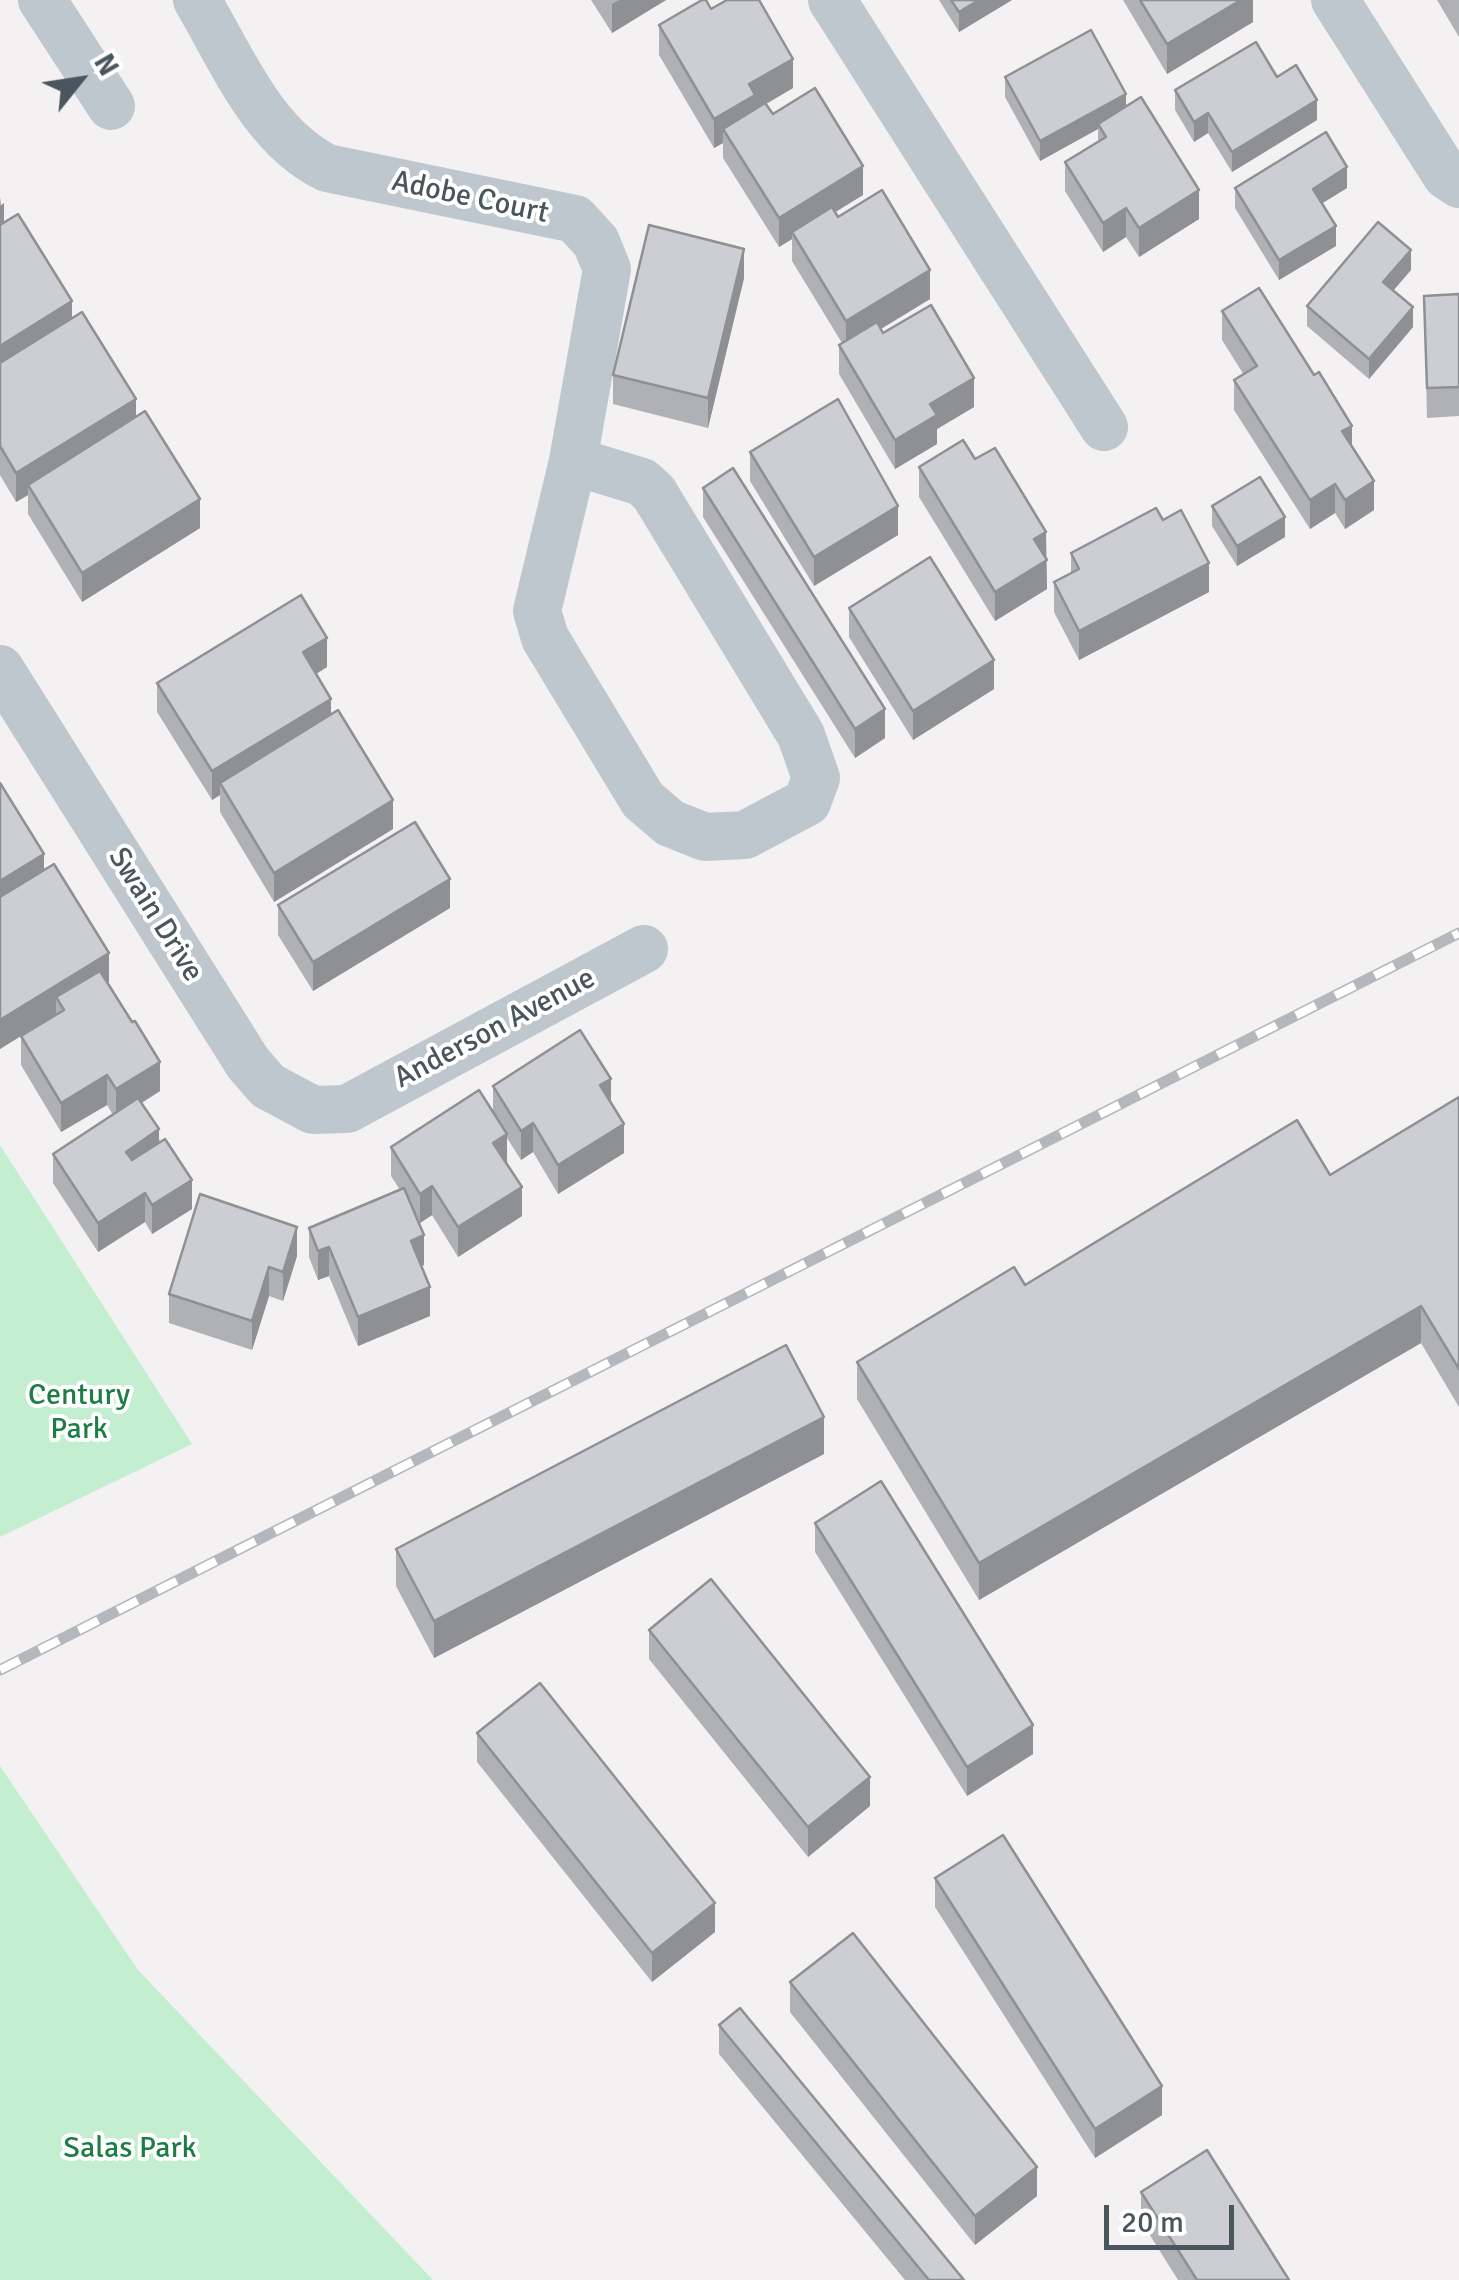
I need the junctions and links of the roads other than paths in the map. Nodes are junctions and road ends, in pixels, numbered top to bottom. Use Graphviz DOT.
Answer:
graph roads {
  1 [pos="42,0"];
  2 [pos="197,0"];
  3 [pos="832,0"];
  4 [pos="1335,0"];
  5 [pos="111,106"];
  6 [pos="1459,184"];
  7 [pos="1104,428"];
  8 [pos="572,461"];
  9 [pos="0,669"];
  10 [pos="644,950"];
  11 [pos="347,1109"];
  1 -- 5 [label="street"];
  2 -- 8 [label="street, Adobe Court"];
  3 -- 7 [label="street"];
  4 -- 6 [label="street"];
  8 -- 8 [label="street, Adobe Court"];
  9 -- 11 [label="street, Swain Drive"];
  10 -- 11 [label="street, Anderson Avenue"];
}
